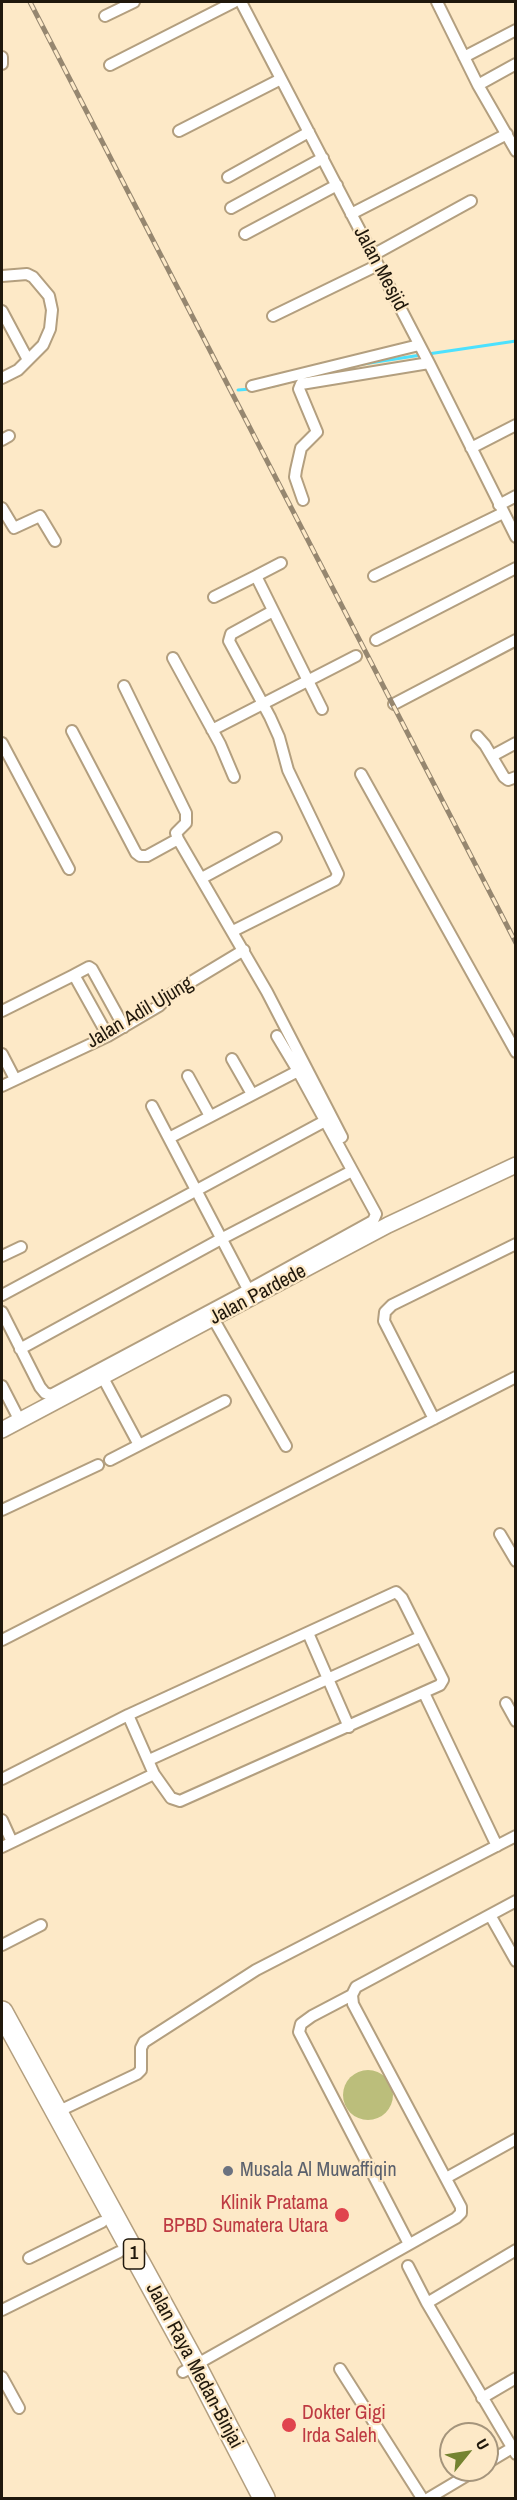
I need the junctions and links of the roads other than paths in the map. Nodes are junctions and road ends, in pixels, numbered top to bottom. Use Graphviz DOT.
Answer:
graph roads {
  1 [pos="134,2"];
  2 [pos="234,2"];
  3 [pos="241,2"];
  4 [pos="437,2"];
  5 [pos="105,16"];
  6 [pos="516,30"];
  7 [pos="2,57"];
  8 [pos="464,57"];
  9 [pos="2,64"];
  10 [pos="516,64"];
  11 [pos="110,65"];
  12 [pos="281,79"];
  13 [pos="478,85"];
  14 [pos="179,131"];
  15 [pos="309,132"];
  16 [pos="507,134"];
  17 [pos="516,151"];
  18 [pos="323,158"];
  19 [pos="228,177"];
  20 [pos="337,185"];
  21 [pos="471,201"];
  22 [pos="231,208"];
  23 [pos="351,214"];
  24 [pos="245,234"];
  25 [pos="376,260"];
  26 [pos="2,276"];
  27 [pos="2,311"];
  28 [pos="273,316"];
  29 [pos="424,354"];
  30 [pos="27,358"];
  31 [pos="2,378"];
  32 [pos="252,386"];
  33 [pos="516,425"];
  34 [pos="471,448"];
  35 [pos="516,496"];
  36 [pos="303,500"];
  37 [pos="2,507"];
  38 [pos="501,509"];
  39 [pos="516,537"];
  40 [pos="55,541"];
  41 [pos="281,562"];
  42 [pos="516,568"];
  43 [pos="256,576"];
  44 [pos="374,576"];
  45 [pos="214,597"];
  46 [pos="273,611"];
  47 [pos="375,640"];
  48 [pos="516,640"];
  49 [pos="356,656"];
  50 [pos="173,658"];
  51 [pos="308,680"];
  52 [pos="124,686"];
  53 [pos="263,703"];
  54 [pos="394,704"];
  55 [pos="322,709"];
  56 [pos="212,730"];
  57 [pos="72,731"];
  58 [pos="477,736"];
  59 [pos="2,743"];
  60 [pos="516,744"];
  61 [pos="492,756"];
  62 [pos="362,774"];
  63 [pos="234,777"];
  64 [pos="516,777"];
  65 [pos="178,838"];
  66 [pos="276,838"];
  67 [pos="69,869"];
  68 [pos="202,878"];
  69 [pos="233,931"];
  70 [pos="244,950"];
  71 [pos="74,975"];
  72 [pos="2,1011"];
  73 [pos="124,1028"];
  74 [pos="108,1036"];
  75 [pos="277,1036"];
  76 [pos="516,1052"];
  77 [pos="2,1054"];
  78 [pos="232,1059"];
  79 [pos="298,1071"];
  80 [pos="188,1076"];
  81 [pos="15,1079"];
  82 [pos="2,1086"];
  83 [pos="252,1094"];
  84 [pos="152,1106"];
  85 [pos="210,1116"];
  86 [pos="325,1121"];
  87 [pos="169,1138"];
  88 [pos="516,1165"];
  89 [pos="352,1171"];
  90 [pos="196,1190"];
  91 [pos="388,1225"];
  92 [pos="222,1239"];
  93 [pos="516,1244"];
  94 [pos="21,1246"];
  95 [pos="2,1256"];
  96 [pos="2,1294"];
  97 [pos="250,1294"];
  98 [pos="2,1312"];
  99 [pos="214,1320"];
  100 [pos="20,1349"];
  101 [pos="102,1376"];
  102 [pos="516,1377"];
  103 [pos="2,1386"];
  104 [pos="225,1401"];
  105 [pos="434,1419"];
  106 [pos="20,1421"];
  107 [pos="2,1430"];
  108 [pos="139,1445"];
  109 [pos="286,1446"];
  110 [pos="110,1460"];
  111 [pos="98,1465"];
  112 [pos="2,1510"];
  113 [pos="500,1534"];
  114 [pos="516,1561"];
  115 [pos="308,1634"];
  116 [pos="420,1637"];
  117 [pos="2,1640"];
  118 [pos="328,1679"];
  119 [pos="424,1693"];
  120 [pos="506,1703"];
  121 [pos="128,1715"];
  122 [pos="516,1720"];
  123 [pos="348,1727"];
  124 [pos="149,1760"];
  125 [pos="154,1774"];
  126 [pos="2,1779"];
  127 [pos="2,1820"];
  128 [pos="516,1836"];
  129 [pos="7,1845"];
  130 [pos="497,1846"];
  131 [pos="516,1901"];
  132 [pos="490,1915"];
  133 [pos="42,1925"];
  134 [pos="2,1946"];
  135 [pos="516,1961"];
  136 [pos="352,1995"];
  137 [pos="2,2012"];
  138 [pos="2,2039"];
  139 [pos="57,2112"];
  140 [pos="516,2139"];
  141 [pos="446,2178"];
  142 [pos="102,2222"];
  143 [pos="409,2244"];
  144 [pos="516,2250"];
  145 [pos="119,2252"];
  146 [pos="29,2258"];
  147 [pos="408,2266"];
  148 [pos="427,2303"];
  149 [pos="2,2310"];
  150 [pos="189,2368"];
  151 [pos="340,2369"];
  152 [pos="2,2377"];
  153 [pos="516,2378"];
  154 [pos="482,2398"];
  155 [pos="19,2409"];
  156 [pos="514,2451"];
  157 [pos="499,2458"];
  158 [pos="457,2482"];
  159 [pos="253,2499"];
  160 [pos="264,2499"];
  161 [pos="422,2499"];
  162 [pos="429,2499"];
  1 -- 5 [label="street"];
  2 -- 11 [label="street"];
  3 -- 12 [label="street, Jalan Mesjid"];
  4 -- 8 [label="street"];
  6 -- 8 [label="street"];
  7 -- 9 [label="street"];
  8 -- 13 [label="street"];
  10 -- 13 [label="street"];
  12 -- 14 [label="street"];
  12 -- 15 [label="street, Jalan Mesjid"];
  13 -- 16 [label="street"];
  15 -- 18 [label="street, Jalan Mesjid"];
  15 -- 19 [label="street"];
  16 -- 17 [label="street"];
  16 -- 23 [label="street"];
  18 -- 20 [label="street, Jalan Mesjid"];
  18 -- 22 [label="street"];
  20 -- 23 [label="street, Jalan Mesjid"];
  20 -- 24 [label="street"];
  21 -- 25 [label="street"];
  23 -- 25 [label="street, Jalan Mesjid"];
  25 -- 28 [label="street"];
  25 -- 29 [label="street, Jalan Mesjid"];
  26 -- 30 [label="street"];
  27 -- 30 [label="street"];
  29 -- 32 [label="street"];
  29 -- 34 [label="street, Jalan Mesjid"];
  29 -- 36 [label="street"];
  30 -- 31 [label="street"];
  33 -- 34 [label="street"];
  34 -- 38 [label="street, Jalan Mesjid"];
  35 -- 38 [label="street"];
  37 -- 40 [label="street"];
  38 -- 39 [label="street, Jalan Mesjid"];
  38 -- 44 [label="street"];
  41 -- 43 [label="street"];
  42 -- 47 [label="street"];
  43 -- 45 [label="street"];
  43 -- 46 [label="street"];
  46 -- 51 [label="street"];
  46 -- 53 [label="street"];
  48 -- 54 [label="street"];
  49 -- 51 [label="street"];
  50 -- 56 [label="street"];
  51 -- 53 [label="street"];
  51 -- 55 [label="street"];
  52 -- 65 [label="street"];
  53 -- 56 [label="street"];
  53 -- 69 [label="street"];
  56 -- 63 [label="street"];
  57 -- 65 [label="street"];
  58 -- 61 [label="street"];
  59 -- 67 [label="street"];
  60 -- 61 [label="street"];
  61 -- 64 [label="street"];
  62 -- 76 [label="street"];
  65 -- 68 [label="street"];
  66 -- 68 [label="street"];
  68 -- 69 [label="street"];
  69 -- 70 [label="street"];
  70 -- 73 [label="street, Jalan Adil Ujung"];
  70 -- 91 [label="street"];
  71 -- 72 [label="street"];
  71 -- 73 [label="street"];
  71 -- 74 [label="street"];
  73 -- 74 [label="street, Jalan Adil Ujung"];
  74 -- 81 [label="street, Jalan Adil Ujung"];
  75 -- 79 [label="street"];
  77 -- 81 [label="street"];
  78 -- 83 [label="street"];
  79 -- 83 [label="street"];
  79 -- 86 [label="street"];
  80 -- 85 [label="street"];
  81 -- 82 [label="street, Jalan Adil Ujung"];
  83 -- 85 [label="street"];
  84 -- 87 [label="street"];
  85 -- 87 [label="street"];
  86 -- 89 [label="street"];
  86 -- 90 [label="street"];
  87 -- 90 [label="street"];
  88 -- 91 [label="street, Jalan Pardede"];
  89 -- 92 [label="street"];
  89 -- 97 [label="street"];
  90 -- 92 [label="street"];
  90 -- 96 [label="street"];
  91 -- 97 [label="street, Jalan Pardede"];
  92 -- 97 [label="street"];
  92 -- 100 [label="street"];
  93 -- 105 [label="street"];
  94 -- 95 [label="street"];
  97 -- 99 [label="street, Jalan Pardede"];
  97 -- 100 [label="street"];
  98 -- 100 [label="street"];
  99 -- 101 [label="street, Jalan Pardede"];
  99 -- 109 [label="street"];
  101 -- 106 [label="street, Jalan Pardede"];
  101 -- 108 [label="street"];
  102 -- 105 [label="street"];
  103 -- 106 [label="street"];
  104 -- 108 [label="street"];
  105 -- 117 [label="street"];
  106 -- 107 [label="street, Jalan Pardede"];
  108 -- 110 [label="street"];
  111 -- 112 [label="street"];
  113 -- 114 [label="street"];
  115 -- 116 [label="street"];
  115 -- 118 [label="street"];
  115 -- 121 [label="street"];
  116 -- 118 [label="street"];
  116 -- 119 [label="street"];
  118 -- 123 [label="street"];
  118 -- 124 [label="street"];
  119 -- 123 [label="street"];
  119 -- 130 [label="street"];
  120 -- 122 [label="street"];
  121 -- 124 [label="street"];
  121 -- 126 [label="street"];
  123 -- 125 [label="street"];
  124 -- 125 [label="street"];
  125 -- 129 [label="street"];
  127 -- 129 [label="street"];
  128 -- 130 [label="street"];
  130 -- 139 [label="street"];
  131 -- 132 [label="street"];
  132 -- 135 [label="street"];
  132 -- 136 [label="street"];
  133 -- 134 [label="street"];
  136 -- 141 [label="street"];
  136 -- 143 [label="street"];
  137 -- 139 [label="highway, Jalan Raya Medan-Binjai / 1"];
  138 -- 142 [label="highway, Jalan Raya Medan-Binjai / 1"];
  139 -- 150 [label="highway, Jalan Raya Medan-Binjai / 1"];
  140 -- 141 [label="street"];
  141 -- 143 [label="street"];
  142 -- 145 [label="highway, Jalan Raya Medan-Binjai / 1"];
  142 -- 146 [label="street"];
  143 -- 150 [label="street"];
  144 -- 148 [label="street"];
  145 -- 149 [label="street"];
  145 -- 150 [label="highway, Jalan Raya Medan-Binjai / 1"];
  147 -- 148 [label="street"];
  148 -- 154 [label="street"];
  150 -- 159 [label="highway, Jalan Raya Medan-Binjai / 1"];
  150 -- 160 [label="highway, Jalan Raya Medan-Binjai / 1"];
  151 -- 161 [label="street"];
  152 -- 155 [label="street"];
  153 -- 154 [label="street"];
  154 -- 156 [label="street"];
  156 -- 157 [label="street"];
  158 -- 162 [label="street"];
}
